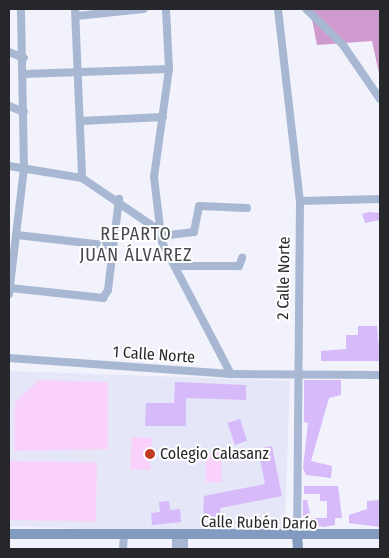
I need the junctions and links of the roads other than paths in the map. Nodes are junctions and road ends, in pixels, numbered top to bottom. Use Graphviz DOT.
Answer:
graph roads {
  1 [pos="22,9"];
  2 [pos="144,9"];
  3 [pos="166,9"];
  4 [pos="278,9"];
  5 [pos="306,9"];
  6 [pos="76,12"];
  7 [pos="9,52"];
  8 [pos="24,58"];
  9 [pos="169,69"];
  10 [pos="80,72"];
  11 [pos="24,74"];
  12 [pos="380,99"];
  13 [pos="9,106"];
  14 [pos="24,112"];
  15 [pos="163,117"];
  16 [pos="81,120"];
  17 [pos="9,166"];
  18 [pos="24,168"];
  19 [pos="82,178"];
  20 [pos="119,199"];
  21 [pos="380,199"];
  22 [pos="300,201"];
  23 [pos="247,208"];
  24 [pos="18,235"];
  25 [pos="161,236"];
  26 [pos="112,246"];
  27 [pos="242,258"];
  28 [pos="176,266"];
  29 [pos="9,291"];
  30 [pos="9,358"];
  31 [pos="231,374"];
  32 [pos="298,375"];
  33 [pos="380,375"];
  34 [pos="9,534"];
  35 [pos="124,534"];
  36 [pos="180,534"];
  37 [pos="380,534"];
  38 [pos="355,537"];
  39 [pos="380,540"];
  40 [pos="298,541"];
  41 [pos="123,549"];
  42 [pos="176,549"];
  43 [pos="184,549"];
  1 -- 8 [label="street"];
  2 -- 6 [label="street"];
  3 -- 9 [label="street"];
  4 -- 22 [label="street, 2 Calle Norte"];
  5 -- 12 [label="street"];
  6 -- 10 [label="street"];
  7 -- 8 [label="street"];
  8 -- 11 [label="street"];
  9 -- 10 [label="street"];
  9 -- 15 [label="street"];
  10 -- 11 [label="street"];
  10 -- 16 [label="street"];
  11 -- 14 [label="street"];
  13 -- 14 [label="street"];
  14 -- 18 [label="street"];
  15 -- 16 [label="street"];
  15 -- 25 [label="street"];
  16 -- 19 [label="street"];
  17 -- 18 [label="street"];
  18 -- 19 [label="street"];
  18 -- 24 [label="street"];
  19 -- 20 [label="street"];
  20 -- 25 [label="street"];
  20 -- 26 [label="street"];
  21 -- 22 [label="street"];
  22 -- 32 [label="street, 2 Calle Norte"];
  23 -- 25 [label="street"];
  24 -- 26 [label="street"];
  24 -- 29 [label="street"];
  25 -- 28 [label="street"];
  26 -- 29 [label="street"];
  27 -- 28 [label="street"];
  28 -- 31 [label="street"];
  30 -- 31 [label="street, 1 Calle Norte"];
  31 -- 32 [label="street, 1 Calle Norte"];
  32 -- 33 [label="street, 1 Calle Norte"];
  32 -- 40 [label="street, 2 Calle Norte"];
  34 -- 35 [label="street, Calle Rubén Darío"];
  35 -- 36 [label="street, Calle Rubén Darío"];
  35 -- 41 [label="street"];
  36 -- 40 [label="street, Calle Rubén Darío"];
  36 -- 42 [label="street"];
  36 -- 43 [label="street"];
  37 -- 38 [label="street, Calle Rubén Darío"];
  38 -- 39 [label="street, Calle Rubén Darío"];
  38 -- 40 [label="street, Calle Rubén Darío"];
}
